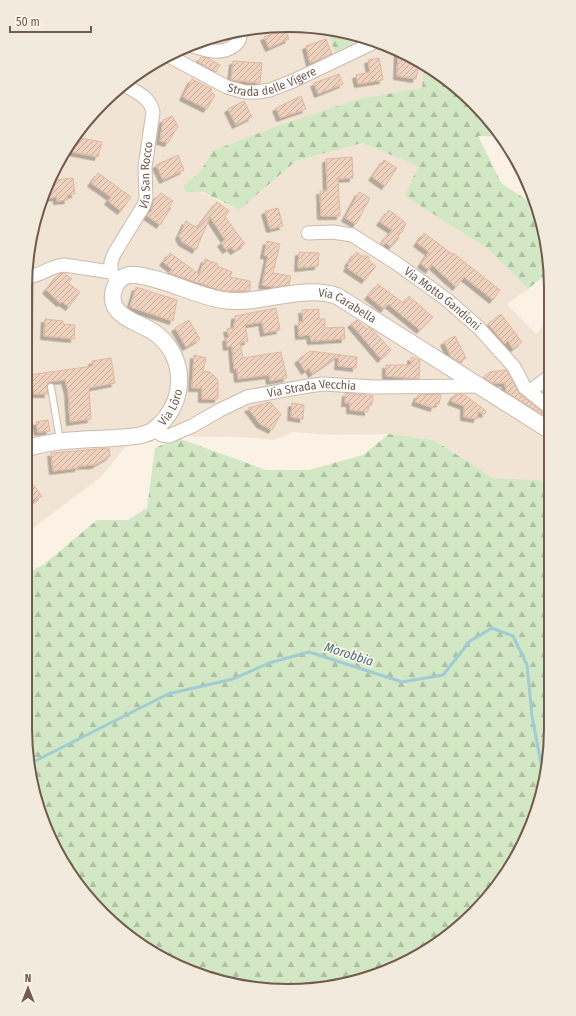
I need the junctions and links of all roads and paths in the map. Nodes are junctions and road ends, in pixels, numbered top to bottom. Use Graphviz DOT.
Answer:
graph roads {
  1 [pos="240,37"];
  2 [pos="368,46"];
  3 [pos="200,48"];
  4 [pos="174,59"];
  5 [pos="129,88"];
  6 [pos="308,233"];
  7 [pos="33,275"];
  8 [pos="115,277"];
  9 [pos="544,381"];
  10 [pos="480,386"];
  11 [pos="51,387"];
  12 [pos="530,391"];
  13 [pos="544,403"];
  14 [pos="544,427"];
  15 [pos="156,429"];
  16 [pos="60,442"];
  17 [pos="32,448"];
  1 -- 3 [label="street"];
  2 -- 4 [label="street, Strada delle Vigere"];
  5 -- 8 [label="street, Via San Rocco"];
  6 -- 12 [label="street, Via Motto Gandioni"];
  7 -- 8 [label="street"];
  8 -- 10 [label="street, Via Carabella"];
  8 -- 15 [label="street, Via Lôro"];
  9 -- 12 [label="street"];
  10 -- 14 [label="street, Via Carabella"];
  10 -- 15 [label="street, Via Strada Vecchia"];
  11 -- 16 [label="lane"];
  12 -- 13 [label="street, Via Motto Gandioni"];
  15 -- 16 [label="street, Via Lôro"];
  16 -- 17 [label="street, Via Lôro"];
}
